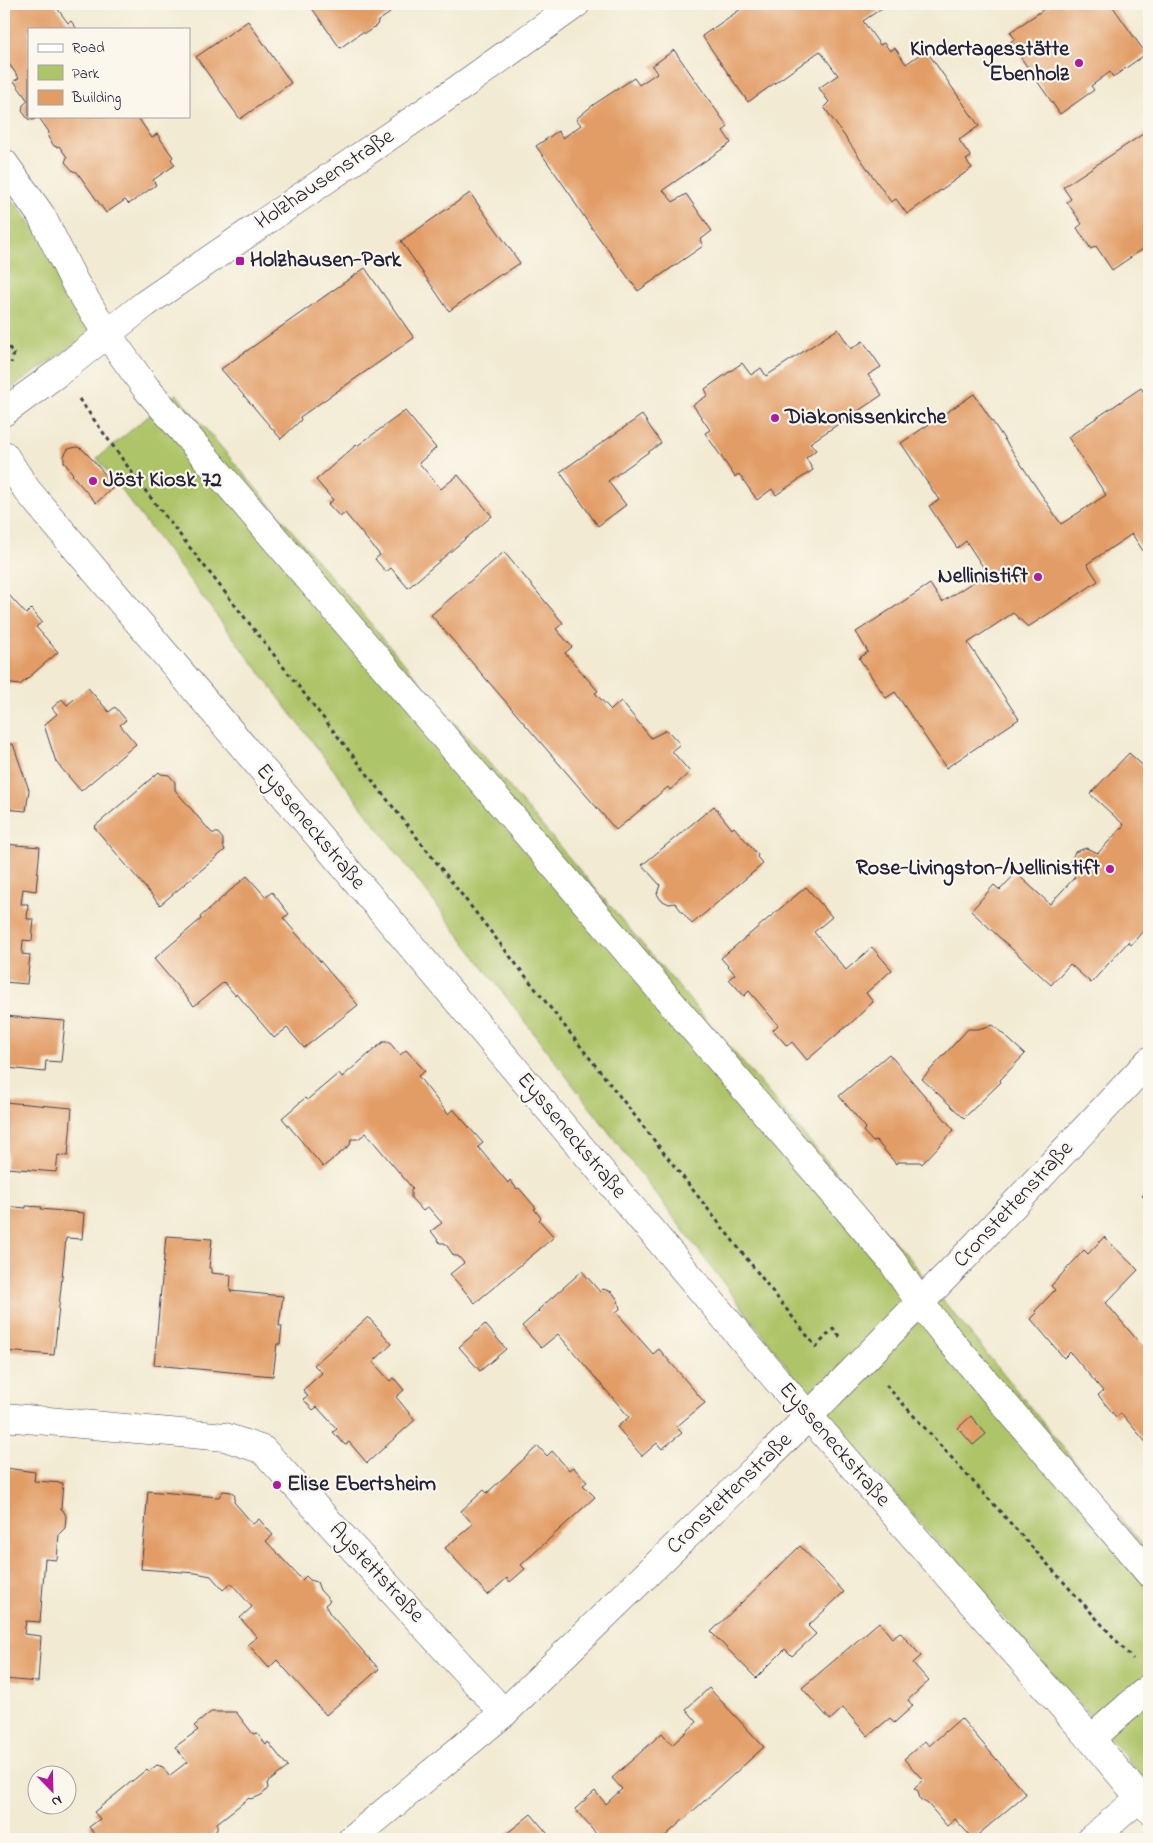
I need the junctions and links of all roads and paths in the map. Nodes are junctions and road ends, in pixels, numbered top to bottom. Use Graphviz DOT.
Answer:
graph roads {
  1 [pos="576,4"];
  2 [pos="4,163"];
  3 [pos="107,334"];
  4 [pos="4,341"];
  5 [pos="7,371"];
  6 [pos="60,372"];
  7 [pos="4,412"];
  8 [pos="4,455"];
  9 [pos="1149,1061"];
  10 [pos="920,1303"];
  11 [pos="864,1359"];
  12 [pos="4,1416"];
  13 [pos="809,1416"];
  14 [pos="1149,1573"];
  15 [pos="1136,1663"];
  16 [pos="1149,1688"];
  17 [pos="504,1713"];
  18 [pos="1091,1738"];
  19 [pos="1145,1804"];
  20 [pos="352,1839"];
  21 [pos="1091,1839"];
  1 -- 3 [label="street, Holzhausenstraße"];
  2 -- 3 [label="street"];
  3 -- 6 [label="street, Holzhausenstraße"];
  3 -- 10 [label="street"];
  4 -- 5 [label="path"];
  6 -- 7 [label="street, Holzhausenstraße"];
  6 -- 11 [label="path"];
  8 -- 13 [label="street, Eysseneckstraße"];
  9 -- 10 [label="street, Cronstettenstraße"];
  10 -- 11 [label="street, Cronstettenstraße"];
  10 -- 14 [label="street"];
  11 -- 13 [label="street, Cronstettenstraße"];
  11 -- 15 [label="path"];
  12 -- 17 [label="street, Aystettstraße"];
  13 -- 17 [label="street, Cronstettenstraße"];
  13 -- 18 [label="street, Eysseneckstraße"];
  16 -- 18 [label="street"];
  17 -- 20 [label="street, Cronstettenstraße"];
  18 -- 19 [label="street, Eysseneckstraße"];
  19 -- 21 [label="street"];
}
